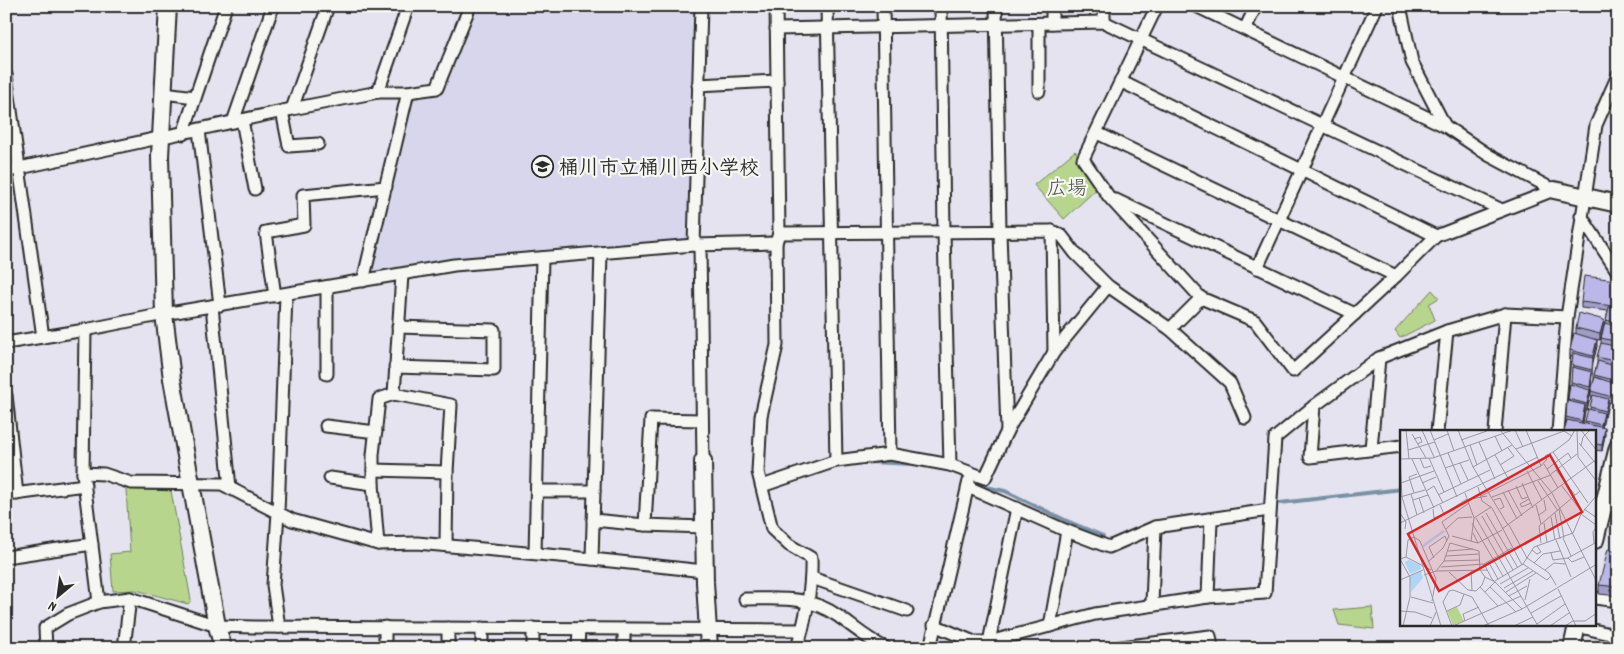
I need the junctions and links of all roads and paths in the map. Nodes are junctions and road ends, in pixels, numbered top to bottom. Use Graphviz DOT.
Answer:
graph roads {
  1 [pos="168,6"];
  2 [pos="226,6"];
  3 [pos="273,6"];
  4 [pos="328,6"];
  5 [pos="408,6"];
  6 [pos="470,6"];
  7 [pos="700,6"];
  8 [pos="776,6"];
  9 [pos="827,6"];
  10 [pos="883,6"];
  11 [pos="941,6"];
  12 [pos="996,6"];
  13 [pos="1052,6"];
  14 [pos="1104,6"];
  15 [pos="1157,6"];
  16 [pos="1196,6"];
  17 [pos="1256,6"];
  18 [pos="1377,6"];
  19 [pos="1400,6"];
  20 [pos="1104,22"];
  21 [pos="1052,23"];
  22 [pos="997,24"];
  23 [pos="1039,24"];
  24 [pos="941,26"];
  25 [pos="883,27"];
  26 [pos="828,28"];
  27 [pos="776,29"];
  28 [pos="1245,29"];
  29 [pos="1142,40"];
  30 [pos="6,75"];
  31 [pos="1618,75"];
  32 [pos="1344,77"];
  33 [pos="777,81"];
  34 [pos="1122,82"];
  35 [pos="698,85"];
  36 [pos="1039,91"];
  37 [pos="378,92"];
  38 [pos="408,92"];
  39 [pos="164,93"];
  40 [pos="195,97"];
  41 [pos="287,110"];
  42 [pos="238,121"];
  43 [pos="1323,124"];
  44 [pos="1445,126"];
  45 [pos="199,130"];
  46 [pos="1097,133"];
  47 [pos="183,134"];
  48 [pos="162,138"];
  49 [pos="318,144"];
  50 [pos="19,169"];
  51 [pos="1302,169"];
  52 [pos="6,171"];
  53 [pos="386,187"];
  54 [pos="255,189"];
  55 [pos="1554,190"];
  56 [pos="1110,197"];
  57 [pos="1584,197"];
  58 [pos="1618,204"];
  59 [pos="1502,210"];
  60 [pos="1581,216"];
  61 [pos="1279,220"];
  62 [pos="1052,231"];
  63 [pos="1000,232"];
  64 [pos="832,233"];
  65 [pos="886,233"];
  66 [pos="944,233"];
  67 [pos="1436,236"];
  68 [pos="778,238"];
  69 [pos="697,246"];
  70 [pos="601,253"];
  71 [pos="542,258"];
  72 [pos="1257,268"];
  73 [pos="1618,272"];
  74 [pos="402,275"];
  75 [pos="1396,276"];
  76 [pos="363,281"];
  77 [pos="1108,286"];
  78 [pos="327,288"];
  79 [pos="281,296"];
  80 [pos="1201,298"];
  81 [pos="216,306"];
  82 [pos="164,314"];
  83 [pos="1355,314"];
  84 [pos="1505,314"];
  85 [pos="1567,317"];
  86 [pos="398,327"];
  87 [pos="1170,329"];
  88 [pos="85,330"];
  89 [pos="1447,331"];
  90 [pos="43,337"];
  91 [pos="6,342"];
  92 [pos="1054,352"];
  93 [pos="1379,358"];
  94 [pos="395,367"];
  95 [pos="327,374"];
  96 [pos="394,394"];
  97 [pos="6,395"];
  98 [pos="1314,406"];
  99 [pos="1245,418"];
  100 [pos="702,420"];
  101 [pos="326,426"];
  102 [pos="1437,430"];
  103 [pos="1496,430"];
  104 [pos="1558,430"];
  105 [pos="1007,431"];
  106 [pos="376,432"];
  107 [pos="1400,446"];
  108 [pos="1618,447"];
  109 [pos="1371,449"];
  110 [pos="890,454"];
  111 [pos="703,461"];
  112 [pos="836,461"];
  113 [pos="950,465"];
  114 [pos="373,470"];
  115 [pos="447,472"];
  116 [pos="83,473"];
  117 [pos="970,473"];
  118 [pos="330,478"];
  119 [pos="191,483"];
  120 [pos="373,484"];
  121 [pos="85,485"];
  122 [pos="762,486"];
  123 [pos="968,487"];
  124 [pos="230,488"];
  125 [pos="537,491"];
  126 [pos="594,491"];
  127 [pos="12,495"];
  128 [pos="1611,505"];
  129 [pos="1017,508"];
  130 [pos="1270,510"];
  131 [pos="278,512"];
  132 [pos="594,520"];
  133 [pos="1211,520"];
  134 [pos="645,525"];
  135 [pos="704,527"];
  136 [pos="1155,527"];
  137 [pos="1067,531"];
  138 [pos="1596,538"];
  139 [pos="92,544"];
  140 [pos="378,544"];
  141 [pos="446,545"];
  142 [pos="535,553"];
  143 [pos="6,557"];
  144 [pos="592,558"];
  145 [pos="704,571"];
  146 [pos="812,578"];
  147 [pos="1208,597"];
  148 [pos="130,598"];
  149 [pos="1596,598"];
  150 [pos="745,599"];
  151 [pos="808,601"];
  152 [pos="1618,601"];
  153 [pos="99,602"];
  154 [pos="1152,604"];
  155 [pos="907,611"];
  156 [pos="934,625"];
  157 [pos="217,626"];
  158 [pos="1050,626"];
  159 [pos="1577,626"];
  160 [pos="1581,626"];
  161 [pos="280,627"];
  162 [pos="385,627"];
  163 [pos="448,628"];
  164 [pos="482,628"];
  165 [pos="533,628"];
  166 [pos="578,629"];
  167 [pos="624,629"];
  168 [pos="708,630"];
  169 [pos="802,630"];
  170 [pos="1618,636"];
  171 [pos="989,642"];
  172 [pos="46,648"];
  173 [pos="124,648"];
  174 [pos="223,648"];
  175 [pos="385,648"];
  176 [pos="448,648"];
  177 [pos="482,648"];
  178 [pos="533,648"];
  179 [pos="578,648"];
  180 [pos="624,648"];
  181 [pos="709,648"];
  182 [pos="797,648"];
  183 [pos="886,648"];
  184 [pos="930,648"];
  185 [pos="1113,648"];
  186 [pos="1212,648"];
  187 [pos="1572,648"];
  1 -- 39 [label="street"];
  2 -- 40 [label="street"];
  3 -- 42 [label="street"];
  4 -- 41 [label="street"];
  5 -- 37 [label="street"];
  6 -- 38 [label="street"];
  7 -- 35 [label="street"];
  8 -- 27 [label="street"];
  9 -- 26 [label="street"];
  10 -- 25 [label="street"];
  11 -- 24 [label="street"];
  12 -- 22 [label="street"];
  13 -- 21 [label="street"];
  14 -- 20 [label="street"];
  15 -- 29 [label="street"];
  16 -- 28 [label="street"];
  17 -- 28 [label="street"];
  18 -- 32 [label="street"];
  19 -- 44 [label="street"];
  20 -- 21 [label="street"];
  20 -- 29 [label="street"];
  21 -- 23 [label="street"];
  22 -- 23 [label="street"];
  22 -- 24 [label="street"];
  22 -- 63 [label="street"];
  23 -- 36 [label="street"];
  24 -- 25 [label="street"];
  24 -- 66 [label="street"];
  25 -- 26 [label="street"];
  25 -- 65 [label="street"];
  26 -- 27 [label="street"];
  26 -- 64 [label="street"];
  27 -- 33 [label="street"];
  28 -- 32 [label="street"];
  29 -- 34 [label="street"];
  29 -- 43 [label="street"];
  30 -- 50 [label="street"];
  31 -- 57 [label="street"];
  32 -- 43 [label="street"];
  32 -- 44 [label="street"];
  33 -- 35 [label="street"];
  33 -- 68 [label="street"];
  34 -- 46 [label="street"];
  34 -- 51 [label="street"];
  35 -- 69 [label="street"];
  37 -- 38 [label="street"];
  37 -- 41 [label="street"];
  38 -- 53 [label="street"];
  39 -- 40 [label="street"];
  39 -- 48 [label="street"];
  40 -- 47 [label="street"];
  41 -- 42 [label="street"];
  41 -- 49 [label="street"];
  42 -- 45 [label="street"];
  42 -- 54 [label="street"];
  43 -- 51 [label="street"];
  43 -- 59 [label="street"];
  44 -- 55 [label="street"];
  45 -- 47 [label="street"];
  45 -- 81 [label="street"];
  46 -- 56 [label="street"];
  46 -- 61 [label="street"];
  47 -- 48 [label="street"];
  48 -- 50 [label="street"];
  48 -- 82 [label="street"];
  50 -- 52 [label="street"];
  50 -- 90 [label="street"];
  51 -- 61 [label="street"];
  51 -- 67 [label="street"];
  53 -- 76 [label="street"];
  53 -- 79 [label="street"];
  55 -- 57 [label="street"];
  55 -- 59 [label="street"];
  56 -- 72 [label="street"];
  56 -- 80 [label="street"];
  57 -- 58 [label="street"];
  57 -- 60 [label="street"];
  59 -- 67 [label="street"];
  60 -- 73 [label="street"];
  60 -- 85 [label="street"];
  61 -- 72 [label="street"];
  61 -- 75 [label="street"];
  62 -- 63 [label="street"];
  62 -- 77 [label="street"];
  62 -- 92 [label="street"];
  63 -- 66 [label="street"];
  63 -- 105 [label="street"];
  64 -- 65 [label="street"];
  64 -- 68 [label="street"];
  64 -- 112 [label="street"];
  65 -- 66 [label="street"];
  65 -- 110 [label="street"];
  66 -- 113 [label="street"];
  67 -- 75 [label="street"];
  68 -- 69 [label="street"];
  68 -- 122 [label="street"];
  69 -- 70 [label="street"];
  69 -- 100 [label="street"];
  70 -- 71 [label="street"];
  70 -- 126 [label="street"];
  71 -- 74 [label="street"];
  71 -- 125 [label="street"];
  72 -- 83 [label="street"];
  74 -- 76 [label="street"];
  74 -- 86 [label="street"];
  75 -- 83 [label="street"];
  76 -- 78 [label="street"];
  77 -- 87 [label="street"];
  77 -- 92 [label="street"];
  78 -- 79 [label="street"];
  78 -- 95 [label="street"];
  79 -- 81 [label="street"];
  79 -- 131 [label="street"];
  80 -- 83 [label="street"];
  80 -- 87 [label="street"];
  81 -- 82 [label="street"];
  81 -- 124 [label="street"];
  82 -- 88 [label="street"];
  82 -- 119 [label="street"];
  84 -- 85 [label="street"];
  84 -- 89 [label="street"];
  84 -- 103 [label="street"];
  85 -- 104 [label="street"];
  86 -- 94 [label="street"];
  86 -- 94 [label="street"];
  87 -- 99 [label="street"];
  88 -- 90 [label="street"];
  88 -- 116 [label="street"];
  89 -- 93 [label="street"];
  89 -- 102 [label="street"];
  90 -- 91 [label="street"];
  92 -- 105 [label="street"];
  93 -- 98 [label="street"];
  93 -- 109 [label="street"];
  94 -- 96 [label="street"];
  96 -- 106 [label="street"];
  96 -- 115 [label="street"];
  97 -- 127 [label="street"];
  98 -- 109 [label="street"];
  98 -- 130 [label="street"];
  100 -- 111 [label="street"];
  100 -- 134 [label="street"];
  101 -- 106 [label="street"];
  105 -- 117 [label="street"];
  106 -- 114 [label="street"];
  107 -- 109 [label="street"];
  108 -- 128 [label="street"];
  110 -- 112 [label="street"];
  110 -- 113 [label="street"];
  111 -- 135 [label="street"];
  112 -- 122 [label="street"];
  113 -- 117 [label="street"];
  114 -- 115 [label="street"];
  114 -- 120 [label="street"];
  115 -- 141 [label="street"];
  116 -- 119 [label="street"];
  116 -- 121 [label="street"];
  117 -- 123 [label="street"];
  118 -- 120 [label="street"];
  119 -- 124 [label="street"];
  119 -- 157 [label="street"];
  120 -- 140 [label="street"];
  121 -- 127 [label="street"];
  121 -- 139 [label="street"];
  122 -- 146 [label="street"];
  123 -- 129 [label="street"];
  123 -- 156 [label="street"];
  124 -- 131 [label="street"];
  125 -- 126 [label="street"];
  125 -- 142 [label="street"];
  126 -- 132 [label="street"];
  128 -- 138 [label="street"];
  129 -- 137 [label="street"];
  129 -- 171 [label="street"];
  130 -- 133 [label="street"];
  130 -- 147 [label="street"];
  131 -- 140 [label="street"];
  131 -- 161 [label="street"];
  132 -- 134 [label="street"];
  132 -- 144 [label="street"];
  133 -- 136 [label="street"];
  133 -- 147 [label="street"];
  134 -- 135 [label="street"];
  135 -- 145 [label="street"];
  136 -- 137 [label="street"];
  136 -- 154 [label="street"];
  137 -- 158 [label="street"];
  139 -- 143 [label="street"];
  139 -- 153 [label="street"];
  140 -- 141 [label="street"];
  141 -- 142 [label="street"];
  142 -- 144 [label="street"];
  144 -- 145 [label="street"];
  145 -- 168 [label="street"];
  146 -- 151 [label="street"];
  146 -- 155 [label="street"];
  147 -- 154 [label="street"];
  148 -- 153 [label="street"];
  148 -- 157 [label="street"];
  148 -- 173 [label="street"];
  149 -- 152 [label="street"];
  150 -- 151 [label="street"];
  151 -- 169 [label="street"];
  151 -- 183 [label="street"];
  153 -- 172 [label="street"];
  154 -- 158 [label="street"];
  156 -- 171 [label="street"];
  156 -- 184 [label="street"];
  157 -- 161 [label="street"];
  157 -- 174 [label="street"];
  158 -- 171 [label="street"];
  159 -- 187 [label="street"];
  160 -- 170 [label="street"];
  161 -- 162 [label="street"];
  162 -- 163 [label="street"];
  162 -- 175 [label="street"];
  163 -- 164 [label="street"];
  163 -- 176 [label="street"];
  164 -- 165 [label="street"];
  164 -- 177 [label="street"];
  165 -- 166 [label="street"];
  165 -- 178 [label="street"];
  166 -- 167 [label="street"];
  166 -- 179 [label="street"];
  167 -- 168 [label="street"];
  167 -- 180 [label="street"];
  168 -- 169 [label="street"];
  168 -- 181 [label="street"];
  169 -- 182 [label="street"];
  185 -- 186 [label="street"];
}
